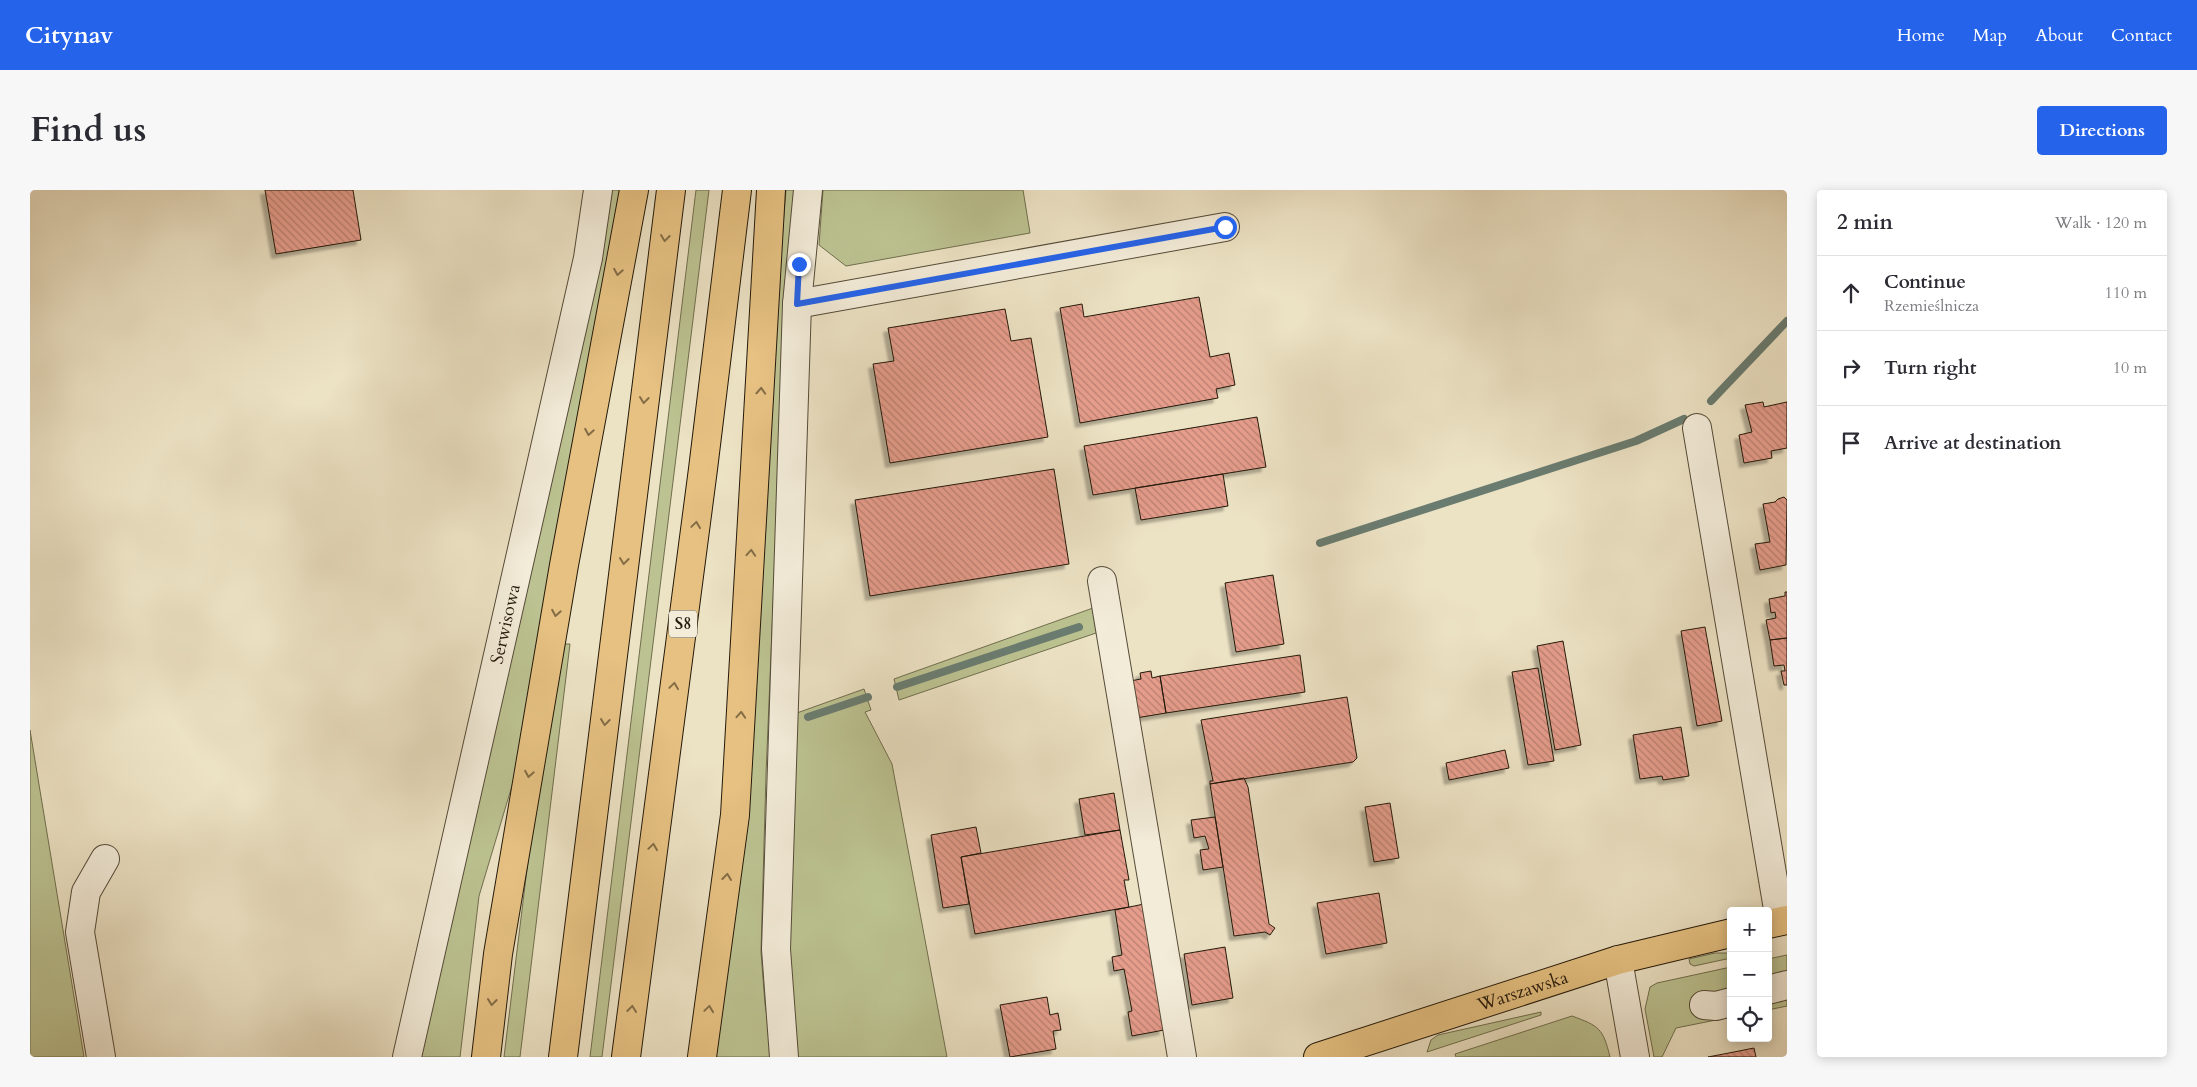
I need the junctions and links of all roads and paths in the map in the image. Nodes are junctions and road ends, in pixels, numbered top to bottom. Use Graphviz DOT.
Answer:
graph roads {
  1 [pos="598,190"];
  2 [pos="634,190"];
  3 [pos="671,190"];
  4 [pos="737,190"];
  5 [pos="771,190"];
  6 [pos="808,190"];
  7 [pos="1225,227"];
  8 [pos="797,304"];
  9 [pos="1697,428"];
  10 [pos="1102,581"];
  11 [pos="105,859"];
  12 [pos="1778,922"];
  13 [pos="1727,934"];
  14 [pos="1618,960"];
  15 [pos="1787,985"];
  16 [pos="1772,989"];
  17 [pos="1727,1003"];
  18 [pos="1704,1005"];
  19 [pos="101,1057"];
  20 [pos="407,1057"];
  21 [pos="486,1057"];
  22 [pos="563,1057"];
  23 [pos="626,1057"];
  24 [pos="702,1057"];
  25 [pos="784,1057"];
  26 [pos="1182,1057"];
  27 [pos="1318,1057"];
  28 [pos="1635,1057"];
  1 -- 20 [label="street, Serwisowa"];
  2 -- 21 [label="main road, one-way"];
  3 -- 22 [label="main road, one-way"];
  23 -- 4 [label="main road, S8, one-way"];
  24 -- 5 [label="main road, one-way"];
  6 -- 8 [label="street"];
  7 -- 8 [label="street"];
  8 -- 25 [label="street"];
  9 -- 12 [label="street"];
  10 -- 26 [label="street"];
  11 -- 19 [label="street"];
  13 -- 14 [label="main road, Warszawska"];
  14 -- 27 [label="main road, Warszawska"];
  14 -- 28 [label="street"];
  15 -- 16 [label="street"];
  17 -- 18 [label="street"];
}
